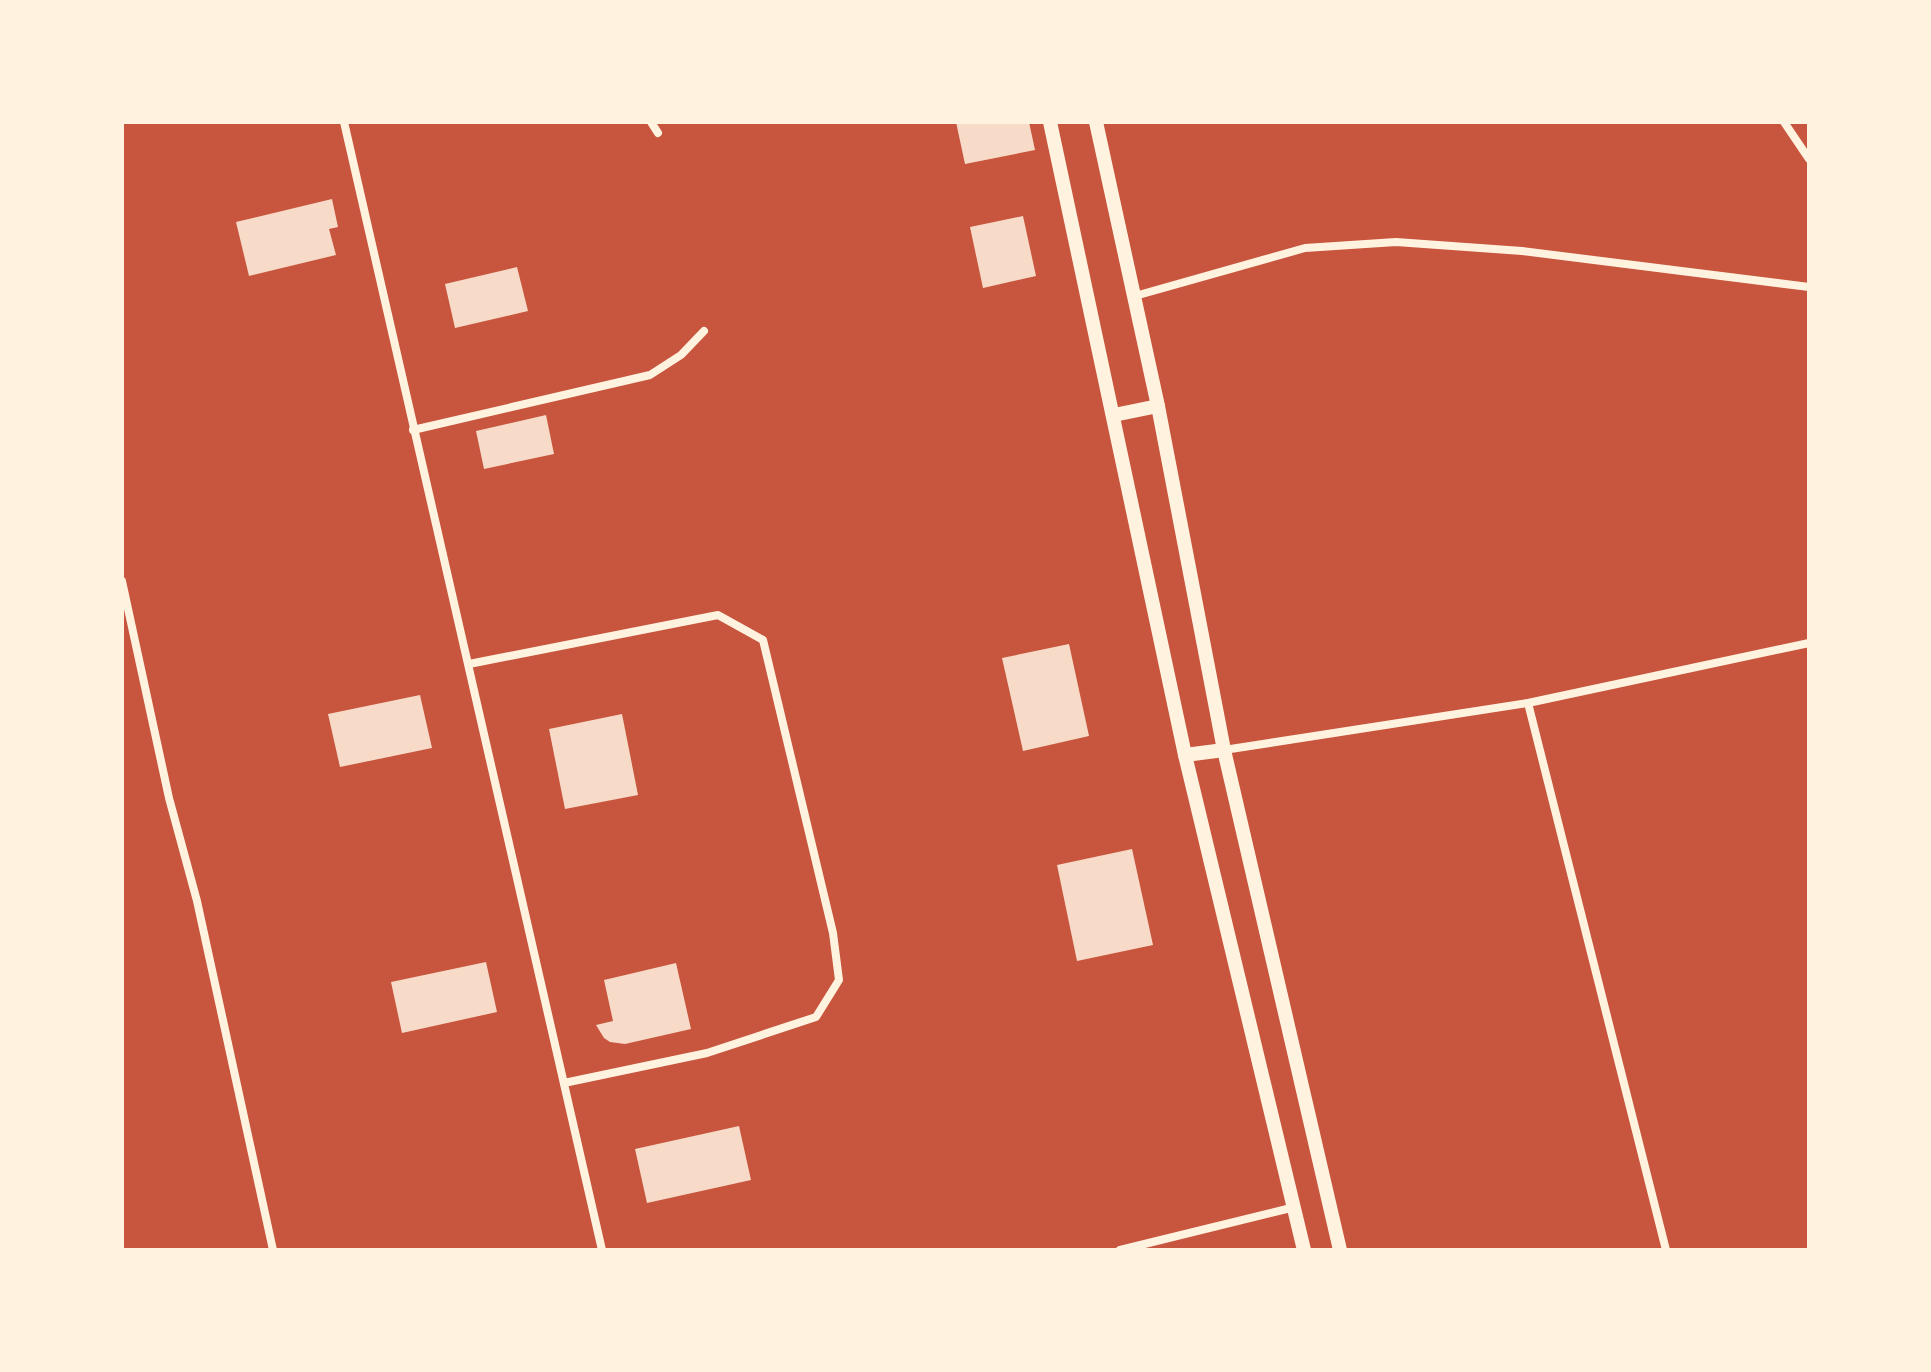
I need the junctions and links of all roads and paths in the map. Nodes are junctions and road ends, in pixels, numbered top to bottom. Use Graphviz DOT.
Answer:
graph roads {
  1 [pos="344,122"];
  2 [pos="651,122"];
  3 [pos="1050,122"];
  4 [pos="1096,122"];
  5 [pos="1784,122"];
  6 [pos="658,133"];
  7 [pos="1809,159"];
  8 [pos="1809,287"];
  9 [pos="1135,296"];
  10 [pos="704,331"];
  11 [pos="1158,406"];
  12 [pos="1114,415"];
  13 [pos="413,430"];
  14 [pos="122,581"];
  15 [pos="1809,643"];
  16 [pos="469,664"];
  17 [pos="1528,703"];
  18 [pos="1224,750"];
  19 [pos="1185,755"];
  20 [pos="564,1083"];
  21 [pos="1295,1207"];
  22 [pos="273,1250"];
  23 [pos="602,1250"];
  24 [pos="1120,1250"];
  25 [pos="1304,1250"];
  26 [pos="1340,1250"];
  27 [pos="1666,1250"];
  1 -- 13 [label="street"];
  2 -- 6 [label="street"];
  3 -- 12 [label="street"];
  4 -- 9 [label="street"];
  5 -- 7 [label="street"];
  8 -- 9 [label="street"];
  9 -- 11 [label="street"];
  10 -- 13 [label="street"];
  11 -- 12 [label="street"];
  11 -- 18 [label="street"];
  12 -- 19 [label="street"];
  13 -- 16 [label="street"];
  14 -- 22 [label="street"];
  15 -- 17 [label="street"];
  16 -- 20 [label="street"];
  16 -- 20 [label="street"];
  17 -- 18 [label="street"];
  17 -- 27 [label="street"];
  18 -- 19 [label="street"];
  18 -- 26 [label="street"];
  19 -- 21 [label="street"];
  20 -- 23 [label="street"];
  21 -- 24 [label="street"];
  21 -- 25 [label="street"];
}
